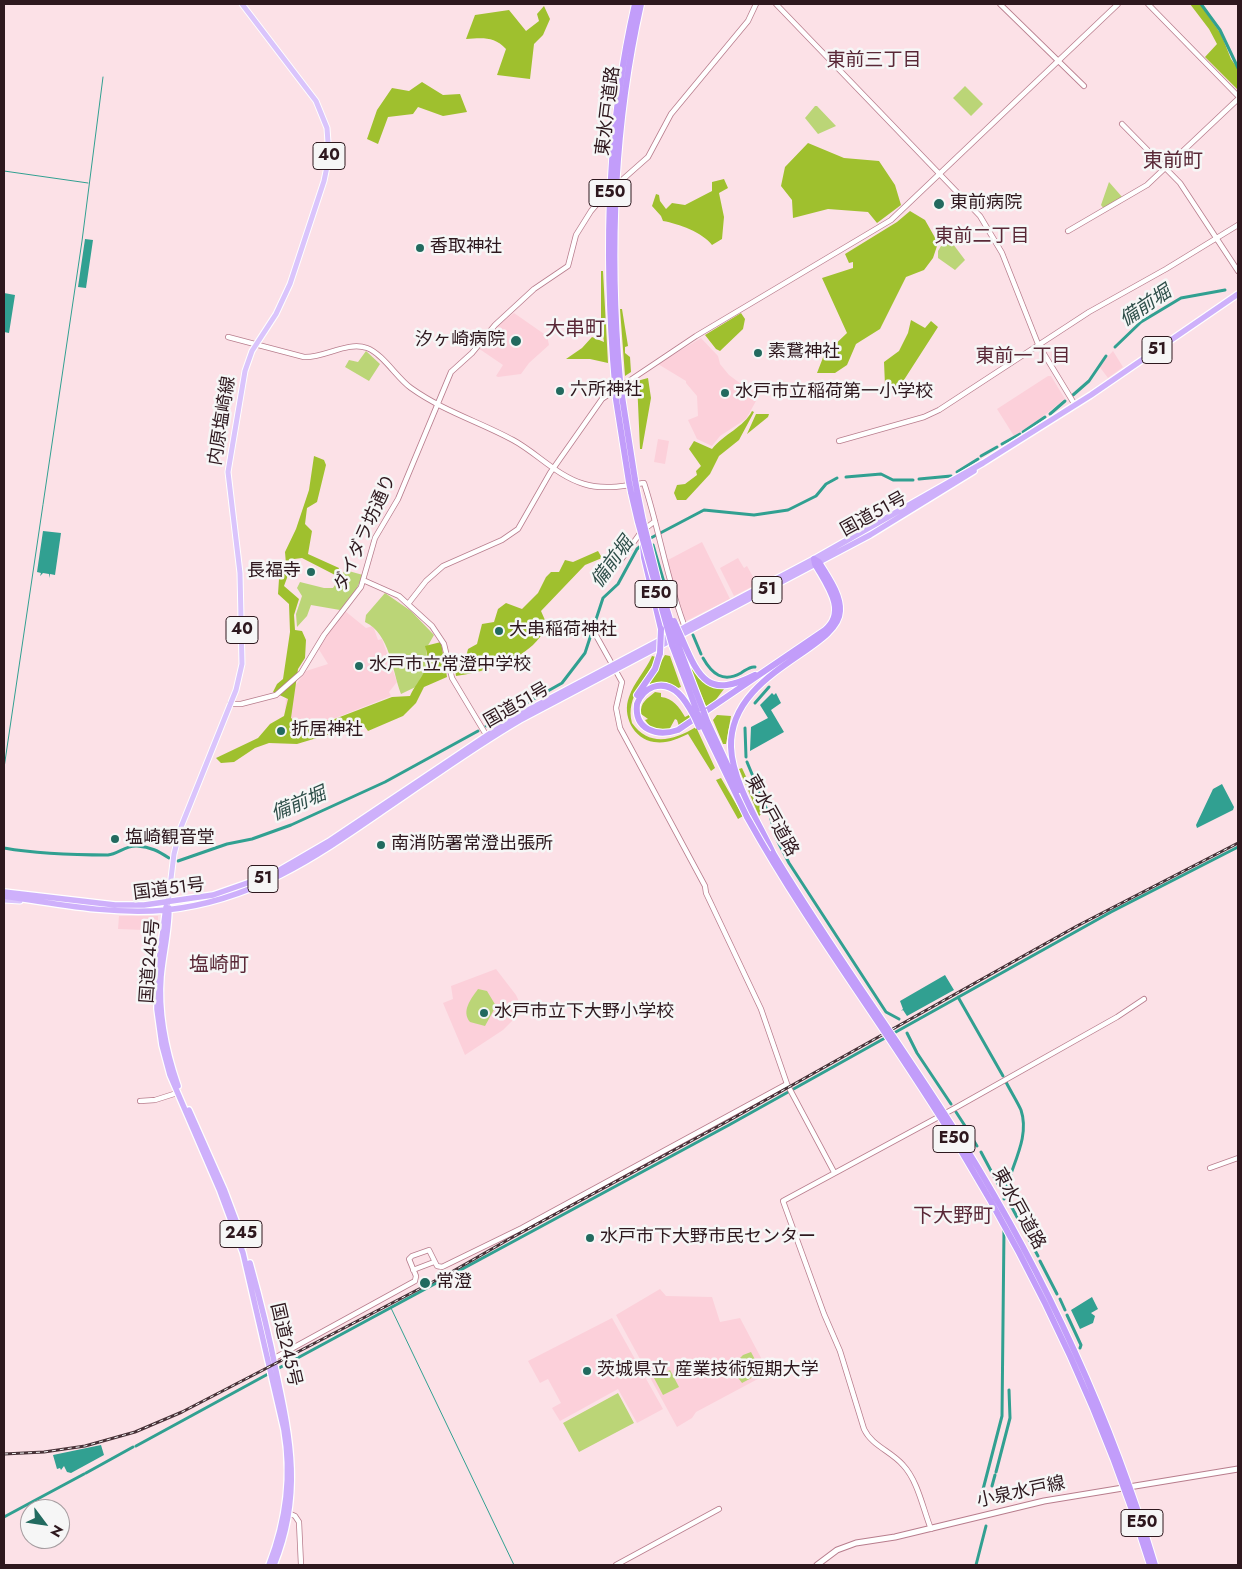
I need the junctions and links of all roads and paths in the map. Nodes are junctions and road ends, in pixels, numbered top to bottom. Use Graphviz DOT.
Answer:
graph roads {
  1 [pos="242,4"];
  2 [pos="635,4"];
  3 [pos="641,4"];
  4 [pos="756,4"];
  5 [pos="776,4"];
  6 [pos="1000,4"];
  7 [pos="1118,4"];
  8 [pos="1148,4"];
  9 [pos="1059,60"];
  10 [pos="1084,86"];
  11 [pos="1238,98"];
  12 [pos="1122,124"];
  13 [pos="1166,168"];
  14 [pos="941,174"];
  15 [pos="622,180"];
  16 [pos="603,197"];
  17 [pos="1238,225"];
  18 [pos="1068,231"];
  19 [pos="1217,238"];
  20 [pos="1238,272"];
  21 [pos="1238,294"];
  22 [pos="228,337"];
  23 [pos="1038,344"];
  24 [pos="256,345"];
  25 [pos="617,382"];
  26 [pos="438,404"];
  27 [pos="1075,405"];
  28 [pos="839,441"];
  29 [pos="554,468"];
  30 [pos="640,521"];
  31 [pos="655,521"];
  32 [pos="642,542"];
  33 [pos="816,562"];
  34 [pos="613,571"];
  35 [pos="363,580"];
  36 [pos="408,604"];
  37 [pos="593,630"];
  38 [pos="686,630"];
  39 [pos="677,642"];
  40 [pos="615,666"];
  41 [pos="763,672"];
  42 [pos="773,674"];
  43 [pos="230,704"];
  44 [pos="698,714"];
  45 [pos="703,724"];
  46 [pos="484,733"];
  47 [pos="751,815"];
  48 [pos="4,890"];
  49 [pos="4,898"];
  50 [pos="52,901"];
  51 [pos="167,907"];
  52 [pos="1144,1000"];
  53 [pos="790,1088"];
  54 [pos="177,1093"];
  55 [pos="140,1101"];
  56 [pos="1238,1158"];
  57 [pos="1210,1168"];
  58 [pos="834,1172"];
  59 [pos="434,1262"];
  60 [pos="413,1270"];
  61 [pos="271,1360"];
  62 [pos="1238,1468"];
  63 [pos="719,1510"];
  64 [pos="287,1512"];
  65 [pos="931,1529"];
  66 [pos="269,1565"];
  67 [pos="274,1565"];
  68 [pos="302,1565"];
  69 [pos="616,1565"];
  70 [pos="817,1565"];
  71 [pos="1150,1565"];
  72 [pos="1155,1565"];
  1 -- 24 [label="main road, 内原塩崎線 / 40"];
  2 -- 25 [label="highway, 東水戸道路 / E50"];
  3 -- 25 [label="highway, 東水戸道路 / E50"];
  4 -- 15 [label="street"];
  5 -- 14 [label="street"];
  6 -- 9 [label="street"];
  7 -- 9 [label="street"];
  8 -- 11 [label="street"];
  9 -- 10 [label="street"];
  9 -- 14 [label="street"];
  11 -- 13 [label="street"];
  12 -- 13 [label="street"];
  13 -- 18 [label="street"];
  13 -- 19 [label="street"];
  14 -- 23 [label="street"];
  14 -- 29 [label="street"];
  16 -- 26 [label="street, ダイダラ坊通り"];
  17 -- 19 [label="street"];
  19 -- 20 [label="street"];
  19 -- 23 [label="street"];
  21 -- 27 [label="highway, 国道51号 / 51"];
  22 -- 24 [label="street"];
  23 -- 27 [label="street"];
  23 -- 28 [label="street"];
  24 -- 26 [label="street"];
  24 -- 43 [label="main road, 内原塩崎線 / 40"];
  25 -- 30 [label="highway, 東水戸道路 / E50, bridge"];
  26 -- 29 [label="street"];
  26 -- 35 [label="street, ダイダラ坊通り"];
  27 -- 33 [label="highway, 国道51号 / 51"];
  29 -- 31 [label="street"];
  29 -- 36 [label="street"];
  30 -- 32 [label="highway, 東水戸道路 / E50, bridge"];
  30 -- 39 [label="highway, 東水戸道路 / E50, bridge"];
  31 -- 34 [label="street"];
  31 -- 38 [label="street"];
  32 -- 39 [label="highway, 東水戸道路 / E50, bridge"];
  32 -- 42 [label="highway, bridge"];
  33 -- 38 [label="highway, 国道51号 / 51"];
  33 -- 41 [label="highway"];
  33 -- 42 [label="highway"];
  35 -- 36 [label="street"];
  35 -- 43 [label="street, ダイダラ坊通り"];
  36 -- 46 [label="street"];
  37 -- 40 [label="street"];
  38 -- 40 [label="highway, 国道51号 / 51"];
  39 -- 41 [label="highway"];
  39 -- 44 [label="highway, 東水戸道路 / E50"];
  40 -- 46 [label="highway, 国道51号 / 51"];
  40 -- 53 [label="street"];
  41 -- 44 [label="highway"];
  42 -- 47 [label="highway"];
  43 -- 51 [label="main road, 内原塩崎線 / 40"];
  44 -- 45 [label="highway, 東水戸道路 / E50, bridge"];
  44 -- 45 [label="highway, bridge"];
  45 -- 47 [label="highway, 東水戸道路 / E50"];
  45 -- 47 [label="highway, 東水戸道路 / E50"];
  46 -- 51 [label="highway, 国道51号 / 51"];
  47 -- 71 [label="highway, 東水戸道路 / E50, bridge"];
  47 -- 72 [label="highway, 東水戸道路 / E50, bridge"];
  48 -- 50 [label="highway, 51"];
  49 -- 50 [label="highway, 51"];
  50 -- 51 [label="highway, 国道51号 / 51"];
  51 -- 54 [label="highway, 国道245号 / 245"];
  51 -- 61 [label="highway, 国道245号 / 245"];
  52 -- 58 [label="street"];
  53 -- 58 [label="street"];
  53 -- 59 [label="street"];
  54 -- 55 [label="street"];
  54 -- 61 [label="highway, 国道245号 / 245"];
  56 -- 57 [label="street"];
  58 -- 65 [label="street"];
  59 -- 60 [label="street"];
  59 -- 60 [label="street"];
  60 -- 61 [label="street"];
  61 -- 64 [label="highway, 国道245号 / 245"];
  62 -- 65 [label="main road, 小泉水戸線"];
  63 -- 69 [label="street"];
  64 -- 66 [label="highway, 国道245号 / 245"];
  64 -- 67 [label="highway, 国道245号 / 245"];
  64 -- 68 [label="street"];
  65 -- 70 [label="main road, 小泉水戸線"];
}
